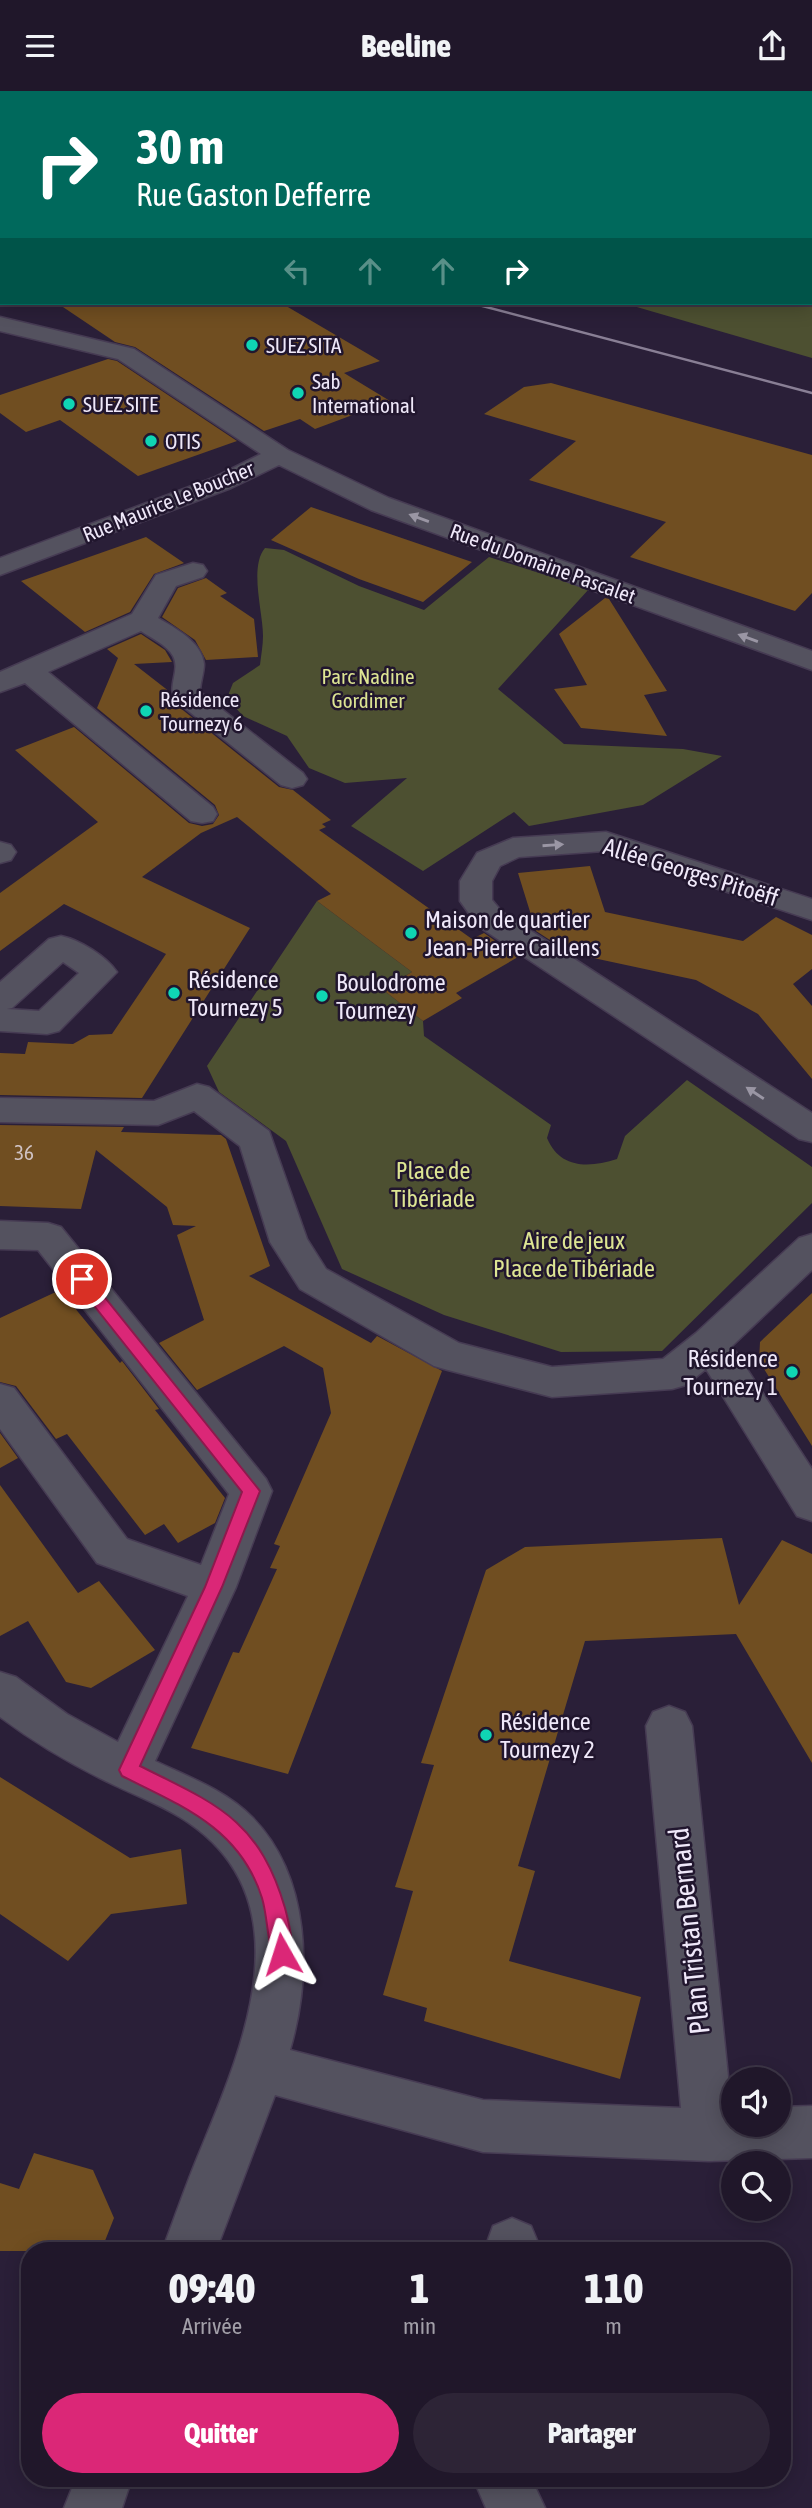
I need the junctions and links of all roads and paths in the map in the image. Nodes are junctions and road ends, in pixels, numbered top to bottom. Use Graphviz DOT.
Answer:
graph roads {
  1 [pos="0,324"];
  2 [pos="279,455"];
  3 [pos="0,567"];
  4 [pos="192,571"];
  5 [pos="143,620"];
  6 [pos="812,661"];
  7 [pos="28,671"];
  8 [pos="0,683"];
  9 [pos="292,779"];
  10 [pos="202,814"];
  11 [pos="812,910"];
  12 [pos="0,1000"];
  13 [pos="0,1020"];
  14 [pos="0,1110"];
  15 [pos="812,1130"];
  16 [pos="0,1235"];
  17 [pos="812,1248"];
  18 [pos="710,1343"];
  19 [pos="0,1399"];
  20 [pos="812,1504"];
  21 [pos="214,1587"];
  22 [pos="0,1691"];
  23 [pos="669,1726"];
  24 [pos="128,1770"];
  25 [pos="261,2067"];
  26 [pos="812,2132"];
  27 [pos="709,2136"];
  28 [pos="193,2242"];
  29 [pos="101,2487"];
  30 [pos="506,2487"];
  31 [pos="93,2508"];
  32 [pos="516,2508"];
  1 -- 2 [label="street, Rue Maurice Le Boucher"];
  2 -- 3 [label="street, Rue Maurice Le Boucher"];
  6 -- 2 [label="street, Rue du Domaine Pascalet, one-way"];
  4 -- 5 [label="street"];
  5 -- 7 [label="street"];
  5 -- 9 [label="street"];
  7 -- 8 [label="street"];
  7 -- 10 [label="street"];
  15 -- 11 [label="street, Allée Georges Pitoëff, one-way"];
  12 -- 13 [label="street"];
  14 -- 18 [label="street"];
  16 -- 21 [label="street"];
  17 -- 18 [label="street"];
  18 -- 20 [label="street"];
  19 -- 21 [label="street"];
  21 -- 24 [label="street"];
  22 -- 24 [label="street"];
  23 -- 27 [label="street, Plan Tristan Bernard"];
  24 -- 25 [label="street"];
  25 -- 27 [label="street"];
  25 -- 28 [label="street"];
  26 -- 27 [label="street"];
  29 -- 31 [label="street"];
  30 -- 32 [label="street"];
}
